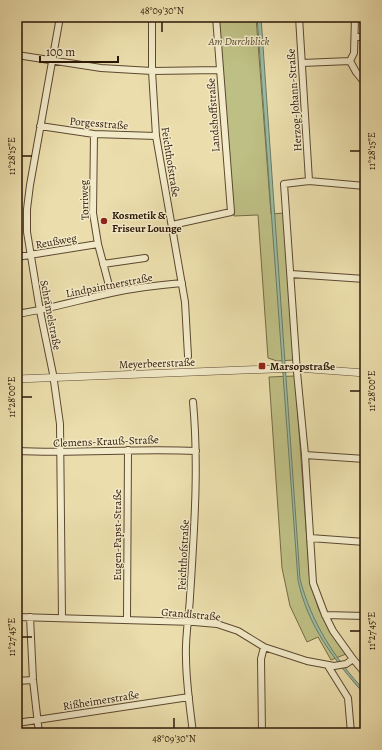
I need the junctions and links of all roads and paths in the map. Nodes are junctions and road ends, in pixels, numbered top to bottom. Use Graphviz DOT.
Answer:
graph roads {
  1 [pos="60,17"];
  2 [pos="152,17"];
  3 [pos="216,17"];
  4 [pos="299,17"];
  5 [pos="355,17"];
  6 [pos="355,37"];
  7 [pos="365,37"];
  8 [pos="17,55"];
  9 [pos="52,61"];
  10 [pos="350,61"];
  11 [pos="302,63"];
  12 [pos="220,70"];
  13 [pos="152,71"];
  14 [pos="365,83"];
  15 [pos="40,126"];
  16 [pos="94,134"];
  17 [pos="156,136"];
  18 [pos="309,181"];
  19 [pos="365,185"];
  20 [pos="172,225"];
  21 [pos="98,244"];
  22 [pos="30,255"];
  23 [pos="17,257"];
  24 [pos="145,258"];
  25 [pos="103,264"];
  26 [pos="291,274"];
  27 [pos="365,279"];
  28 [pos="182,283"];
  29 [pos="111,293"];
  30 [pos="40,310"];
  31 [pos="17,314"];
  32 [pos="188,356"];
  33 [pos="293,369"];
  34 [pos="365,373"];
  35 [pos="17,379"];
  36 [pos="53,379"];
  37 [pos="194,402"];
  38 [pos="128,450"];
  39 [pos="17,451"];
  40 [pos="196,451"];
  41 [pos="61,452"];
  42 [pos="305,455"];
  43 [pos="365,459"];
  44 [pos="310,538"];
  45 [pos="365,542"];
  46 [pos="325,615"];
  47 [pos="365,616"];
  48 [pos="17,617"];
  49 [pos="30,617"];
  50 [pos="62,618"];
  51 [pos="127,620"];
  52 [pos="188,621"];
  53 [pos="264,647"];
  54 [pos="353,659"];
  55 [pos="331,666"];
  56 [pos="365,673"];
  57 [pos="33,680"];
  58 [pos="17,681"];
  59 [pos="189,697"];
  60 [pos="38,720"];
  61 [pos="17,723"];
  62 [pos="39,733"];
  63 [pos="193,733"];
  64 [pos="262,733"];
  65 [pos="351,733"];
  1 -- 9 [label="street, Schrämelstraße"];
  2 -- 13 [label="street, Feichthofstraße"];
  3 -- 12 [label="street, Landshoffstraße"];
  4 -- 11 [label="street, Herzog-Johann-Straße"];
  5 -- 6 [label="street"];
  6 -- 7 [label="street"];
  6 -- 10 [label="street"];
  8 -- 9 [label="street"];
  9 -- 13 [label="street"];
  9 -- 15 [label="street, Schrämelstraße"];
  10 -- 11 [label="street"];
  10 -- 14 [label="street"];
  11 -- 18 [label="street, Herzog-Johann-Straße"];
  12 -- 13 [label="street"];
  12 -- 20 [label="street, Landshoffstraße"];
  13 -- 17 [label="street, Feichthofstraße"];
  15 -- 16 [label="street, Porgesstraße"];
  15 -- 22 [label="street, Schrämelstraße"];
  16 -- 17 [label="street, Porgesstraße"];
  16 -- 21 [label="street, Torriweg"];
  17 -- 20 [label="street, Feichthofstraße"];
  18 -- 19 [label="street"];
  18 -- 26 [label="street"];
  20 -- 28 [label="street, Feichthofstraße"];
  21 -- 22 [label="street, Reußweg"];
  21 -- 25 [label="street, Torriweg"];
  22 -- 23 [label="street, Reußweg"];
  22 -- 30 [label="street, Schrämelstraße"];
  24 -- 25 [label="street"];
  25 -- 29 [label="street, Torriweg"];
  26 -- 27 [label="street"];
  26 -- 33 [label="street"];
  28 -- 29 [label="street, Lindpaintnerstraße"];
  28 -- 32 [label="street, Feichthofstraße"];
  29 -- 30 [label="street, Lindpaintnerstraße"];
  30 -- 31 [label="street, Lindpaintnerstraße"];
  30 -- 36 [label="street, Schrämelstraße"];
  33 -- 34 [label="street, Meyerbeerstraße"];
  33 -- 36 [label="street, Meyerbeerstraße"];
  33 -- 42 [label="street"];
  35 -- 36 [label="street, Meyerbeerstraße"];
  36 -- 41 [label="street, Schrämelstraße"];
  37 -- 40 [label="street, Feichthofstraße"];
  38 -- 40 [label="street, Clemens-Krauß-Straße"];
  38 -- 41 [label="street, Clemens-Krauß-Straße"];
  38 -- 51 [label="street, Eugen-Papst-Straße"];
  39 -- 41 [label="street, Clemens-Krauß-Straße"];
  40 -- 52 [label="street, Feichthofstraße"];
  41 -- 50 [label="street, Schrämelstraße"];
  42 -- 43 [label="street"];
  42 -- 44 [label="street"];
  44 -- 45 [label="street"];
  44 -- 46 [label="street"];
  46 -- 47 [label="street"];
  46 -- 54 [label="street"];
  48 -- 49 [label="street, Grandlstraße"];
  49 -- 50 [label="street, Grandlstraße"];
  49 -- 57 [label="street"];
  50 -- 51 [label="street, Grandlstraße"];
  51 -- 52 [label="street, Grandlstraße"];
  52 -- 53 [label="street, Grandlstraße"];
  52 -- 59 [label="street, Feichthofstraße"];
  53 -- 55 [label="street, Grandlstraße"];
  53 -- 64 [label="street"];
  54 -- 55 [label="street, Grandlstraße"];
  54 -- 56 [label="street"];
  55 -- 65 [label="street"];
  57 -- 58 [label="street"];
  57 -- 60 [label="street"];
  59 -- 60 [label="street, Rißheimerstraße"];
  59 -- 63 [label="street, Feichthofstraße"];
  60 -- 61 [label="street, Rißheimerstraße"];
  60 -- 62 [label="street"];
}
